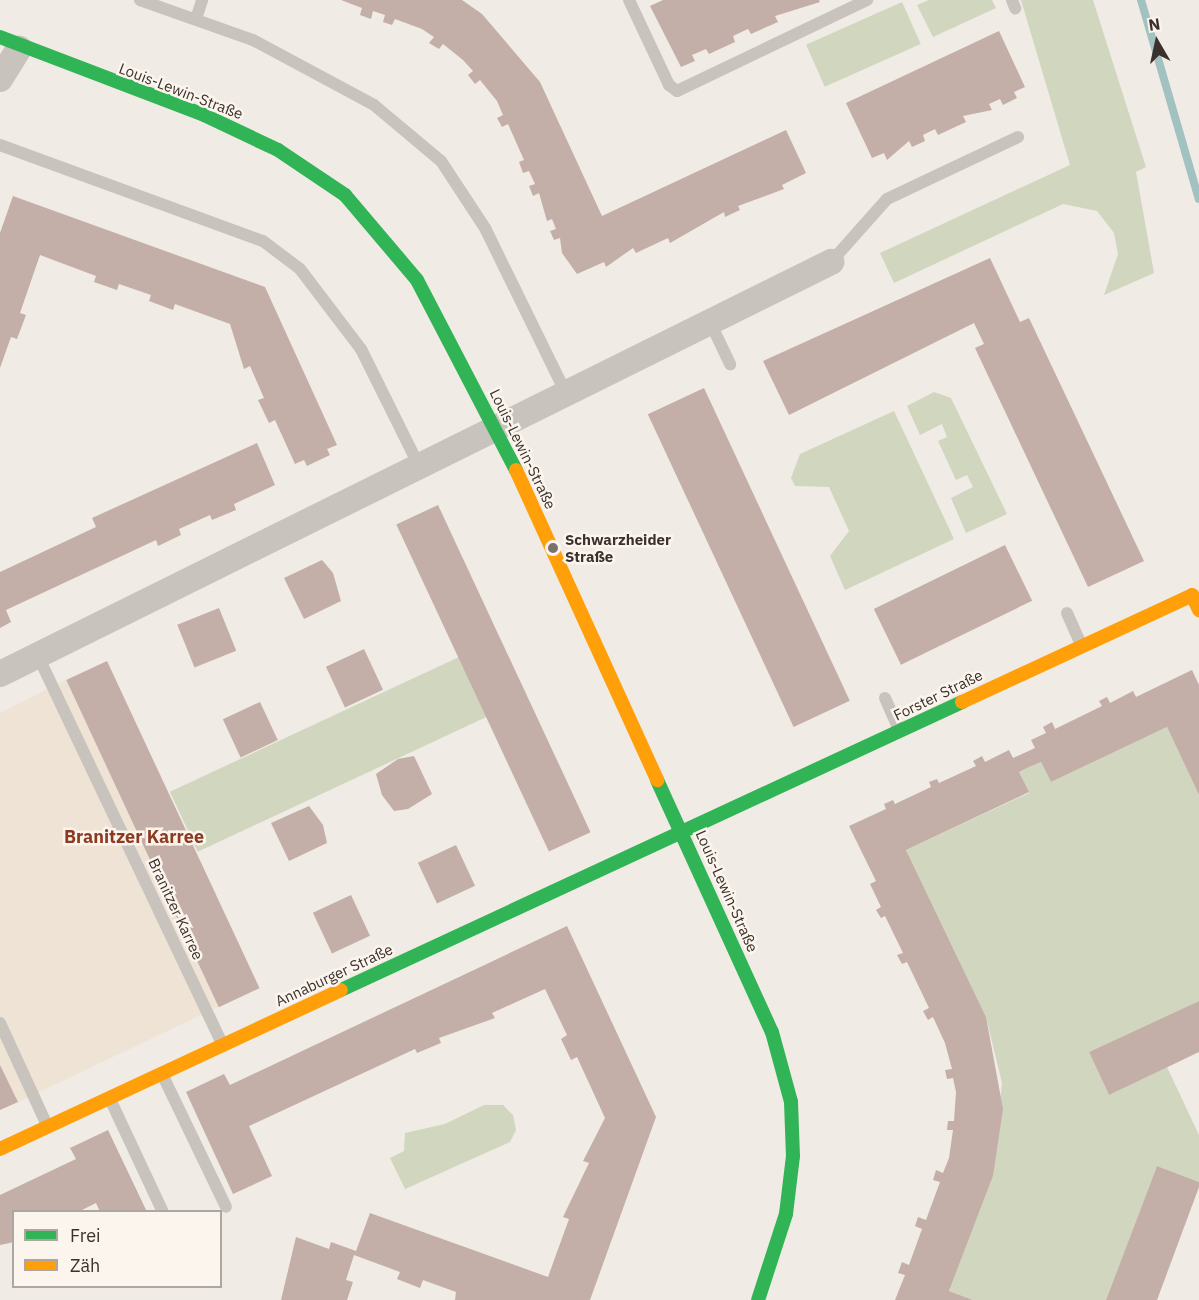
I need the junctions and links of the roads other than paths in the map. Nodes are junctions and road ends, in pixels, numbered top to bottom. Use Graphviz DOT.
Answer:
graph roads {
  1 [pos="140,0"];
  2 [pos="202,0"];
  3 [pos="629,0"];
  4 [pos="867,0"];
  5 [pos="196,19"];
  6 [pos="9,42"];
  7 [pos="0,78"];
  8 [pos="1018,137"];
  9 [pos="0,146"];
  10 [pos="831,262"];
  11 [pos="710,322"];
  12 [pos="730,364"];
  13 [pos="566,393"];
  14 [pos="498,432"];
  15 [pos="421,469"];
  16 [pos="1199,610"];
  17 [pos="1067,613"];
  18 [pos="1082,646"];
  19 [pos="38,656"];
  20 [pos="0,674"];
  21 [pos="885,698"];
  22 [pos="900,732"];
  23 [pos="682,831"];
  24 [pos="0,1023"];
  25 [pos="223,1045"];
  26 [pos="162,1073"];
  27 [pos="109,1098"];
  28 [pos="47,1126"];
  29 [pos="0,1149"];
  30 [pos="226,1208"];
  31 [pos="162,1210"];
  32 [pos="758,1300"];
  1 -- 5 [label="lane"];
  2 -- 5 [label="lane"];
  3 -- 4 [label="lane"];
  5 -- 13 [label="lane"];
  6 -- 7 [label="street"];
  6 -- 14 [label="street, Louis-Lewin-Straße"];
  8 -- 10 [label="lane"];
  9 -- 15 [label="lane"];
  10 -- 11 [label="street"];
  11 -- 12 [label="lane"];
  11 -- 13 [label="street"];
  13 -- 14 [label="street"];
  14 -- 15 [label="street"];
  14 -- 23 [label="street, Louis-Lewin-Straße"];
  15 -- 19 [label="street"];
  16 -- 18 [label="street, Forster Straße"];
  17 -- 18 [label="lane"];
  18 -- 22 [label="street, Forster Straße"];
  19 -- 20 [label="street"];
  19 -- 25 [label="lane, Branitzer Karree"];
  21 -- 22 [label="lane"];
  22 -- 23 [label="street, Forster Straße"];
  23 -- 25 [label="street, Annaburger Straße"];
  23 -- 32 [label="street, Louis-Lewin-Straße"];
  24 -- 28 [label="lane"];
  25 -- 26 [label="street, Annaburger Straße"];
  26 -- 27 [label="street, Annaburger Straße"];
  26 -- 30 [label="lane"];
  27 -- 28 [label="street, Annaburger Straße"];
  27 -- 31 [label="lane"];
  28 -- 29 [label="street, Annaburger Straße"];
}
